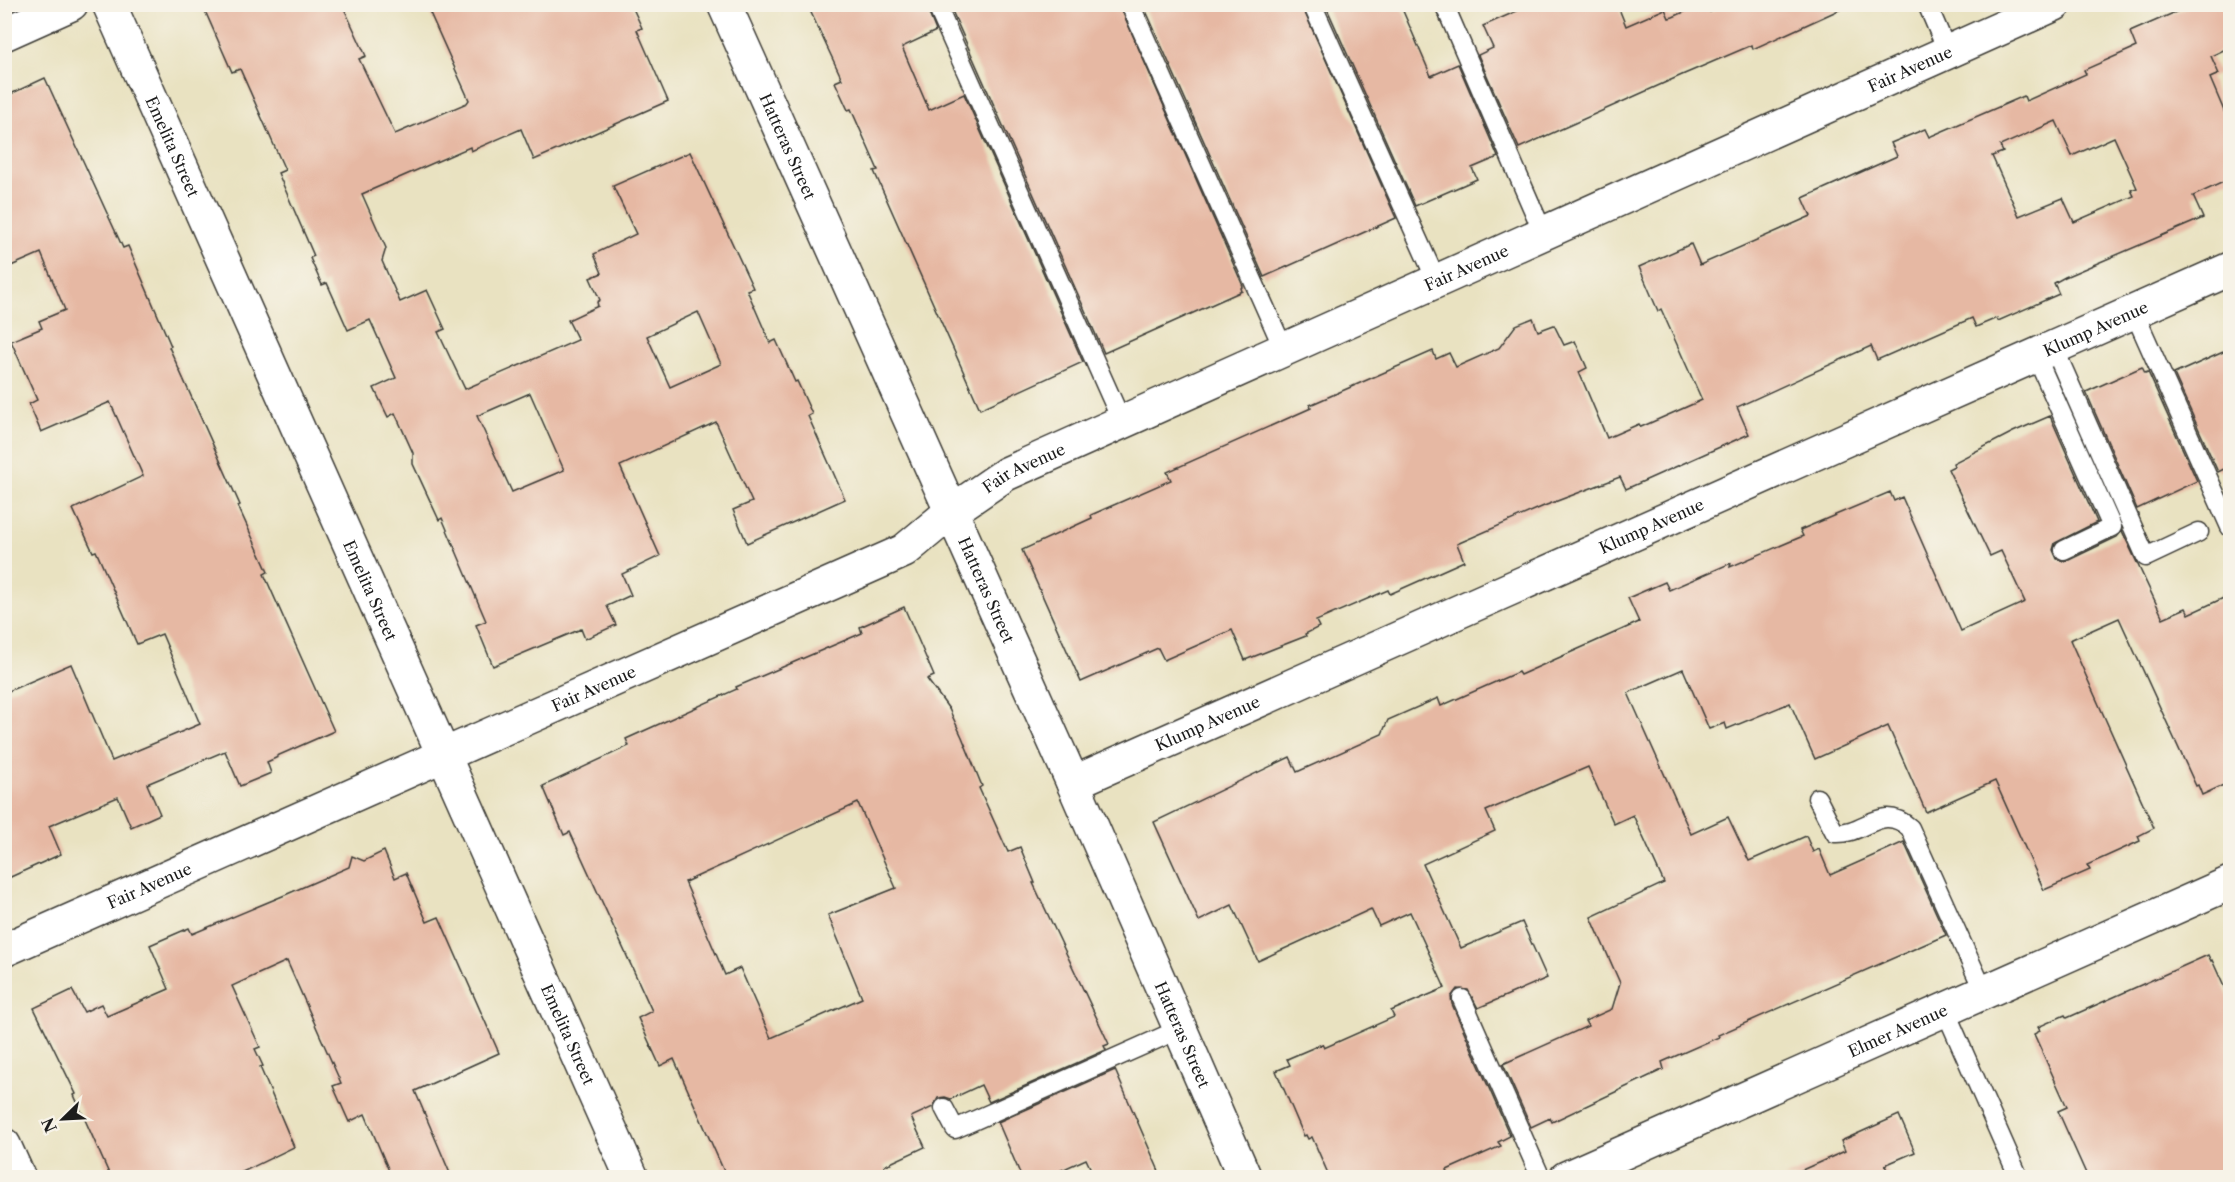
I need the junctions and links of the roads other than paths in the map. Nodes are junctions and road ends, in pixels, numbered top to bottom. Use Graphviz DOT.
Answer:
graph roads {
  1 [pos="71,4"];
  2 [pos="109,4"];
  3 [pos="724,4"];
  4 [pos="936,4"];
  5 [pos="1130,4"];
  6 [pos="1312,4"];
  7 [pos="1444,4"];
  8 [pos="1927,4"];
  9 [pos="2055,4"];
  10 [pos="4,34"];
  11 [pos="1948,53"];
  12 [pos="1544,235"];
  13 [pos="2230,269"];
  14 [pos="1437,282"];
  15 [pos="2134,312"];
  16 [pos="1284,350"];
  17 [pos="2045,352"];
  18 [pos="1122,423"];
  19 [pos="952,511"];
  20 [pos="2230,526"];
  21 [pos="2199,532"];
  22 [pos="2064,550"];
  23 [pos="444,756"];
  24 [pos="1073,783"];
  25 [pos="1817,798"];
  26 [pos="2230,883"];
  27 [pos="4,950"];
  28 [pos="1984,993"];
  29 [pos="1462,999"];
  30 [pos="1945,1010"];
  31 [pos="1180,1029"];
  32 [pos="944,1108"];
  33 [pos="4,1145"];
  34 [pos="19,1178"];
  35 [pos="632,1178"];
  36 [pos="1245,1178"];
  37 [pos="1541,1178"];
  38 [pos="1566,1178"];
  39 [pos="2019,1178"];
  1 -- 10 [label="street"];
  2 -- 23 [label="street, Emelita Street"];
  3 -- 19 [label="street, Hatteras Street"];
  4 -- 18 [label="lane"];
  5 -- 16 [label="lane"];
  6 -- 14 [label="lane"];
  7 -- 12 [label="lane"];
  8 -- 11 [label="lane"];
  9 -- 11 [label="street, Fair Avenue"];
  11 -- 12 [label="street, Fair Avenue"];
  12 -- 14 [label="street, Fair Avenue"];
  13 -- 15 [label="street, Klump Avenue"];
  14 -- 16 [label="street, Fair Avenue"];
  15 -- 17 [label="street, Klump Avenue"];
  15 -- 20 [label="lane"];
  16 -- 18 [label="street, Fair Avenue"];
  17 -- 21 [label="lane"];
  17 -- 22 [label="lane"];
  17 -- 24 [label="street, Klump Avenue"];
  18 -- 19 [label="street, Fair Avenue"];
  19 -- 23 [label="street, Fair Avenue"];
  19 -- 24 [label="street, Hatteras Street"];
  23 -- 27 [label="street, Fair Avenue"];
  23 -- 35 [label="street, Emelita Street"];
  24 -- 31 [label="street, Hatteras Street"];
  25 -- 28 [label="lane"];
  26 -- 28 [label="street, Elmer Avenue"];
  28 -- 30 [label="street, Elmer Avenue"];
  29 -- 37 [label="lane"];
  30 -- 38 [label="street, Elmer Avenue"];
  30 -- 39 [label="lane"];
  31 -- 32 [label="lane"];
  31 -- 36 [label="street, Hatteras Street"];
  33 -- 34 [label="street"];
}
